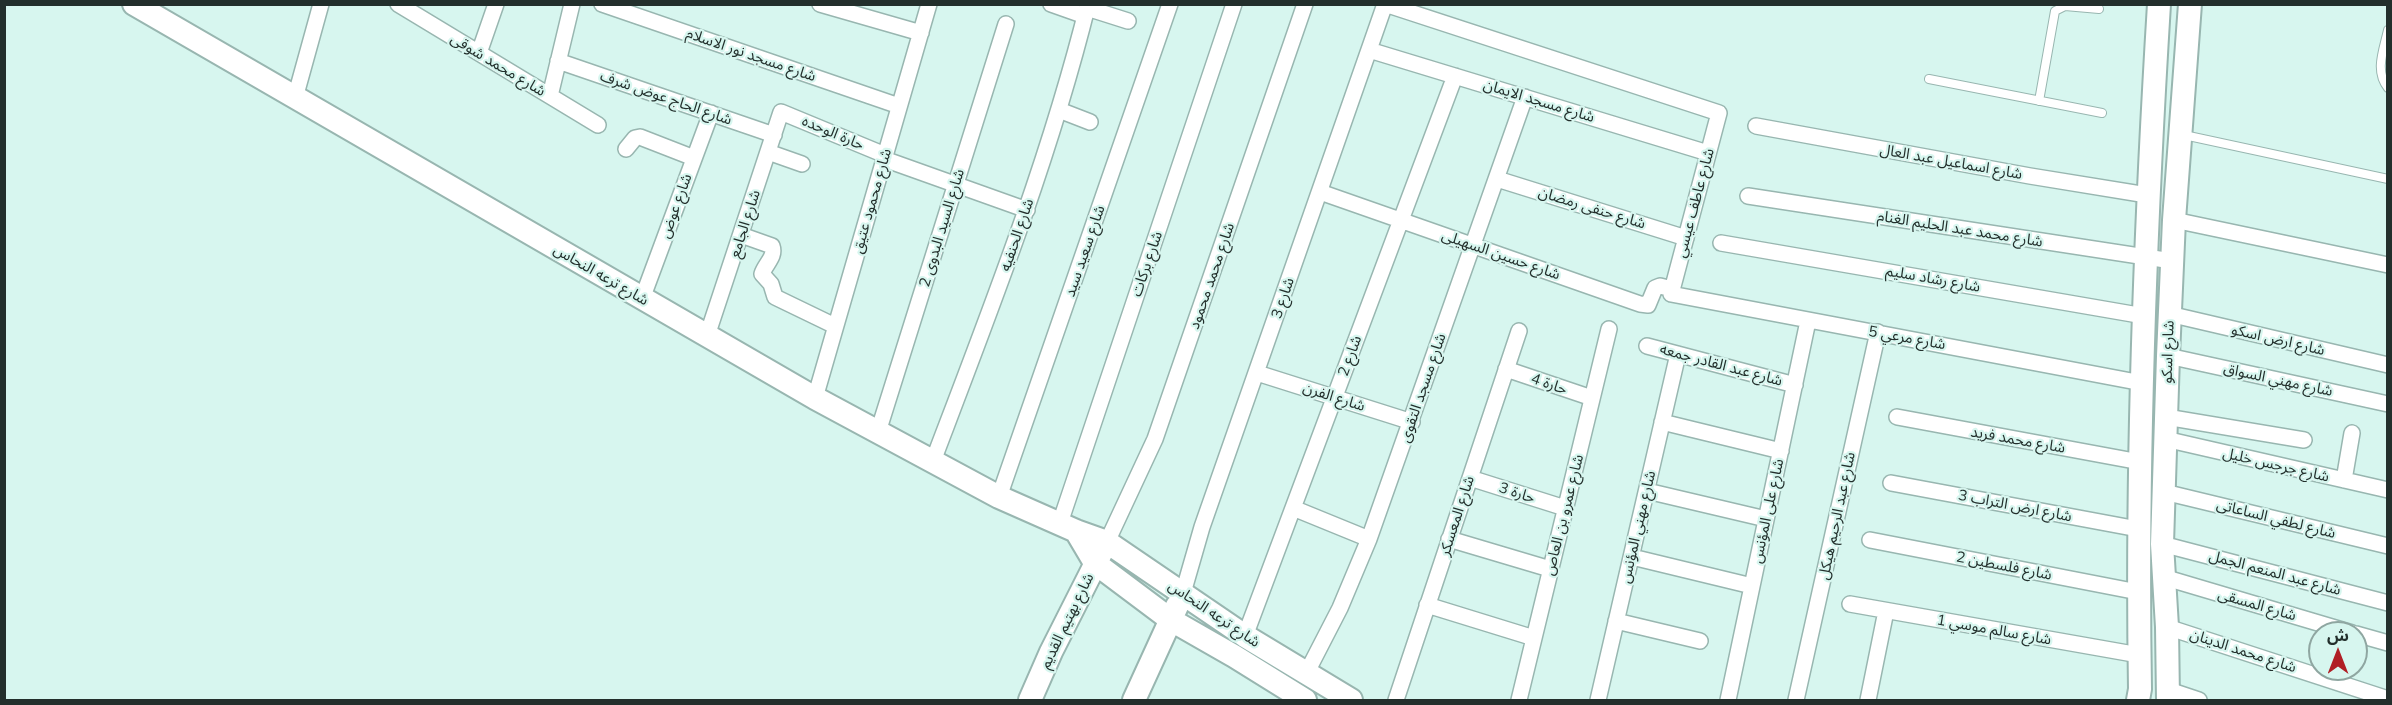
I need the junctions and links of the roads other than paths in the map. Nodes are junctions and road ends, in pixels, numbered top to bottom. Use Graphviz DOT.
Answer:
graph roads {
  1 [pos="134,4"];
  2 [pos="321,4"];
  3 [pos="496,4"];
  4 [pos="572,4"];
  5 [pos="602,4"];
  6 [pos="820,4"];
  7 [pos="929,4"];
  8 [pos="1051,4"];
  9 [pos="1170,4"];
  10 [pos="1234,4"];
  11 [pos="1305,4"];
  12 [pos="1385,4"];
  13 [pos="2159,4"];
  14 [pos="2190,4"];
  15 [pos="2073,6"];
  16 [pos="408,7"];
  17 [pos="1087,9"];
  18 [pos="2099,9"];
  19 [pos="1128,21"];
  20 [pos="1006,24"];
  21 [pos="2388,30"];
  22 [pos="921,33"];
  23 [pos="1369,50"];
  24 [pos="479,53"];
  25 [pos="558,61"];
  26 [pos="1455,76"];
  27 [pos="1929,79"];
  28 [pos="2388,88"];
  29 [pos="550,96"];
  30 [pos="1525,97"];
  31 [pos="295,98"];
  32 [pos="2039,101"];
  33 [pos="899,106"];
  34 [pos="1059,110"];
  35 [pos="711,112"];
  36 [pos="781,112"];
  37 [pos="2102,113"];
  38 [pos="1090,122"];
  39 [pos="598,125"];
  40 [pos="1756,126"];
  41 [pos="2180,134"];
  42 [pos="774,135"];
  43 [pos="626,149"];
  44 [pos="768,152"];
  45 [pos="1708,153"];
  46 [pos="885,157"];
  47 [pos="694,158"];
  48 [pos="802,164"];
  49 [pos="1497,179"];
  50 [pos="2388,179"];
  51 [pos="956,184"];
  52 [pos="1320,192"];
  53 [pos="2147,195"];
  54 [pos="1748,196"];
  55 [pos="1027,210"];
  56 [pos="1401,220"];
  57 [pos="2174,220"];
  58 [pos="741,235"];
  59 [pos="1686,238"];
  60 [pos="1722,243"];
  61 [pos="1473,246"];
  62 [pos="2145,257"];
  63 [pos="2172,261"];
  64 [pos="2388,265"];
  65 [pos="1672,291"];
  66 [pos="642,299"];
  67 [pos="2169,314"];
  68 [pos="2144,316"];
  69 [pos="1808,321"];
  70 [pos="835,326"];
  71 [pos="1609,329"];
  72 [pos="1519,332"];
  73 [pos="1878,332"];
  74 [pos="708,336"];
  75 [pos="1647,346"];
  76 [pos="1678,354"];
  77 [pos="2168,356"];
  78 [pos="2388,365"];
  79 [pos="1506,369"];
  80 [pos="1257,373"];
  81 [pos="2142,383"];
  82 [pos="1795,385"];
  83 [pos="1334,397"];
  84 [pos="815,398"];
  85 [pos="1592,399"];
  86 [pos="2388,404"];
  87 [pos="1897,417"];
  88 [pos="1412,422"];
  89 [pos="1662,422"];
  90 [pos="2165,428"];
  91 [pos="878,432"];
  92 [pos="2352,433"];
  93 [pos="2304,440"];
  94 [pos="1781,451"];
  95 [pos="933,461"];
  96 [pos="2140,462"];
  97 [pos="1470,478"];
  98 [pos="2344,480"];
  99 [pos="1891,483"];
  100 [pos="2388,490"];
  101 [pos="1647,491"];
  102 [pos="2164,492"];
  103 [pos="999,497"];
  104 [pos="1293,508"];
  105 [pos="1565,508"];
  106 [pos="1766,519"];
  107 [pos="1068,527"];
  108 [pos="2138,529"];
  109 [pos="1369,539"];
  110 [pos="1449,539"];
  111 [pos="1870,540"];
  112 [pos="1107,542"];
  113 [pos="2162,544"];
  114 [pos="2388,546"];
  115 [pos="1632,557"];
  116 [pos="1095,563"];
  117 [pos="1550,569"];
  118 [pos="2163,577"];
  119 [pos="1752,586"];
  120 [pos="2138,591"];
  121 [pos="1182,593"];
  122 [pos="2388,603"];
  123 [pos="1850,604"];
  124 [pos="1427,606"];
  125 [pos="1886,612"];
  126 [pos="1171,620"];
  127 [pos="1616,621"];
  128 [pos="2312,621"];
  129 [pos="2167,627"];
  130 [pos="1245,636"];
  131 [pos="2368,637"];
  132 [pos="1534,638"];
  133 [pos="1700,640"];
  134 [pos="2388,643"];
  135 [pos="2139,655"];
  136 [pos="1306,674"];
  137 [pos="2168,695"];
  138 [pos="1294,697"];
  139 [pos="1030,700"];
  140 [pos="1134,700"];
  141 [pos="1351,700"];
  142 [pos="1396,700"];
  143 [pos="1519,700"];
  144 [pos="1598,700"];
  145 [pos="1728,700"];
  146 [pos="1796,700"];
  147 [pos="1868,700"];
  148 [pos="2138,700"];
  149 [pos="2199,700"];
  150 [pos="2388,700"];
  1 -- 31 [label="main road, شارع ترعه النحاس"];
  2 -- 31 [label="street"];
  3 -- 24 [label="street"];
  4 -- 25 [label="street"];
  5 -- 33 [label="street, شارع مسجد نور الاسلام"];
  6 -- 22 [label="street"];
  7 -- 22 [label="street, شارع محمود عتيق"];
  8 -- 17 [label="street"];
  9 -- 103 [label="street, شارع سعيد سيد"];
  10 -- 107 [label="street, شارع بركات"];
  11 -- 112 [label="street, شارع محمد محمود"];
  12 -- 23 [label="street, شارع 3"];
  12 -- 45 [label="street, شارع عاطف عيسي"];
  13 -- 53 [label="main road, شارع اسكو"];
  14 -- 41 [label="main road, شارع اسكو"];
  15 -- 18 [label="lane"];
  15 -- 32 [label="lane"];
  16 -- 24 [label="street, شارع محمد شوقى"];
  17 -- 19 [label="street"];
  17 -- 34 [label="street, شارع الحنفيه"];
  20 -- 51 [label="street, شارع السيد البدوى 2"];
  21 -- 28 [label="lane"];
  22 -- 33 [label="street, شارع محمود عتيق"];
  23 -- 26 [label="street, شارع مسجد الايمان"];
  23 -- 52 [label="street, شارع 3"];
  24 -- 29 [label="street, شارع محمد شوقى"];
  25 -- 29 [label="street"];
  25 -- 35 [label="street, شارع الحاج عوض شرف"];
  26 -- 30 [label="street, شارع مسجد الايمان"];
  26 -- 56 [label="street, شارع 2"];
  27 -- 32 [label="lane"];
  29 -- 39 [label="street, شارع محمد شوقى"];
  30 -- 45 [label="street, شارع مسجد الايمان"];
  30 -- 49 [label="street, شارع مسجد التقوى"];
  31 -- 66 [label="main road, شارع ترعه النحاس"];
  32 -- 37 [label="lane"];
  33 -- 46 [label="street, شارع محمود عتيق"];
  34 -- 38 [label="street"];
  34 -- 55 [label="street, شارع الحنفيه"];
  35 -- 42 [label="street, شارع الحاج عوض شرف"];
  35 -- 47 [label="street, شارع عوض"];
  36 -- 42 [label="street, شارع الجامع"];
  36 -- 46 [label="street, حارة الوحده"];
  40 -- 53 [label="street, شارع اسماعيل عبد العال"];
  41 -- 50 [label="lane"];
  41 -- 57 [label="main road, شارع اسكو"];
  42 -- 44 [label="street, شارع الجامع"];
  43 -- 47 [label="street"];
  44 -- 48 [label="street"];
  44 -- 58 [label="street, شارع الجامع"];
  45 -- 59 [label="street, شارع عاطف عيسي"];
  46 -- 51 [label="street, حارة الوحده"];
  46 -- 70 [label="street, شارع محمود عتيق"];
  47 -- 66 [label="street, شارع عوض"];
  49 -- 59 [label="street, شارع حنفى رمضان"];
  49 -- 61 [label="street, شارع مسجد التقوى"];
  51 -- 55 [label="street, حارة الوحده"];
  51 -- 91 [label="street, شارع السيد البدوى 2"];
  52 -- 56 [label="street, شارع حسين السهيلى"];
  52 -- 80 [label="street, شارع 3"];
  53 -- 62 [label="main road, شارع اسكو"];
  54 -- 62 [label="street, شارع محمد عبد الحليم الغنام"];
  55 -- 95 [label="street, شارع الحنفيه"];
  56 -- 61 [label="street, شارع حسين السهيلى"];
  56 -- 83 [label="street, شارع 2"];
  57 -- 63 [label="main road, شارع اسكو"];
  57 -- 64 [label="street"];
  58 -- 70 [label="street"];
  58 -- 74 [label="street, شارع الجامع"];
  59 -- 65 [label="street, شارع عاطف عيسي"];
  60 -- 68 [label="street, شارع رشاد سليم"];
  61 -- 65 [label="street, شارع حسين السهيلى"];
  61 -- 88 [label="street, شارع مسجد التقوى"];
  62 -- 63 [label="street, شارع محمد عبد الحليم الغنام"];
  62 -- 68 [label="main road, شارع اسكو"];
  63 -- 67 [label="main road, شارع اسكو"];
  65 -- 69 [label="street, شارع مرعي 5"];
  66 -- 74 [label="main road, شارع ترعه النحاس"];
  67 -- 77 [label="main road, شارع اسكو"];
  67 -- 78 [label="street, شارع ارض اسكو"];
  68 -- 81 [label="main road, شارع اسكو"];
  69 -- 73 [label="street, شارع مرعي 5"];
  69 -- 82 [label="street, شارع على المؤنس"];
  70 -- 84 [label="street, شارع محمود عتيق"];
  71 -- 85 [label="street, شارع عمرو بن العاص"];
  72 -- 79 [label="street, شارع المعسكر"];
  73 -- 81 [label="street, شارع مرعي 5"];
  73 -- 146 [label="street, شارع عبد الرحيم هيكل"];
  74 -- 84 [label="main road, شارع ترعه النحاس"];
  75 -- 76 [label="street, شارع عبد القادر جمعه"];
  76 -- 82 [label="street, شارع عبد القادر جمعه"];
  76 -- 89 [label="street, شارع مهني المؤنس"];
  77 -- 86 [label="street, شارع مهني السواق"];
  77 -- 90 [label="main road, شارع اسكو"];
  79 -- 85 [label="street, حارة 4"];
  79 -- 97 [label="street, شارع المعسكر"];
  80 -- 83 [label="street, شارع الفرن"];
  80 -- 121 [label="street, شارع 3"];
  81 -- 96 [label="main road, شارع اسكو"];
  82 -- 94 [label="street, شارع على المؤنس"];
  83 -- 88 [label="street, شارع الفرن"];
  83 -- 104 [label="street, شارع 2"];
  84 -- 91 [label="main road, شارع ترعه النحاس"];
  85 -- 105 [label="street, شارع عمرو بن العاص"];
  87 -- 96 [label="street, شارع محمد فريد"];
  88 -- 109 [label="street, شارع مسجد التقوى"];
  89 -- 94 [label="street"];
  89 -- 101 [label="street, شارع مهني المؤنس"];
  90 -- 93 [label="street"];
  90 -- 98 [label="street, شارع جرجس خليل"];
  90 -- 102 [label="main road, شارع اسكو"];
  91 -- 95 [label="main road, شارع ترعه النحاس"];
  92 -- 98 [label="street"];
  94 -- 106 [label="street, شارع على المؤنس"];
  95 -- 103 [label="main road, شارع ترعه النحاس"];
  96 -- 108 [label="main road, شارع اسكو"];
  97 -- 105 [label="street, حارة 3"];
  97 -- 110 [label="street, شارع المعسكر"];
  98 -- 100 [label="street, شارع جرجس خليل"];
  99 -- 108 [label="street, شارع ارض التراب 3"];
  101 -- 106 [label="street"];
  101 -- 115 [label="street, شارع مهني المؤنس"];
  102 -- 113 [label="main road, شارع اسكو"];
  102 -- 114 [label="street, شارع لطفي الساعاتى"];
  103 -- 107 [label="main road, شارع ترعه النحاس"];
  104 -- 109 [label="street"];
  104 -- 130 [label="street, شارع 2"];
  105 -- 117 [label="street, شارع عمرو بن العاص"];
  106 -- 119 [label="street, شارع على المؤنس"];
  107 -- 112 [label="main road, شارع ترعه النحاس"];
  107 -- 116 [label="main road, شارع ترعه النحاس"];
  108 -- 120 [label="main road, شارع اسكو"];
  109 -- 136 [label="street, شارع مسجد التقوى"];
  110 -- 117 [label="street"];
  110 -- 124 [label="street, شارع المعسكر"];
  111 -- 120 [label="street, شارع فلسطين 2"];
  112 -- 116 [label="main road, شارع بهتيم القديم"];
  112 -- 121 [label="main road, شارع ترعه النحاس"];
  113 -- 118 [label="main road, شارع اسكو"];
  113 -- 122 [label="street, شارع عبد المنعم الجمل"];
  115 -- 119 [label="street"];
  115 -- 127 [label="street, شارع مهني المؤنس"];
  116 -- 126 [label="main road, شارع ترعه النحاس"];
  116 -- 139 [label="main road, شارع بهتيم القديم"];
  117 -- 132 [label="street, شارع عمرو بن العاص"];
  118 -- 128 [label="street, شارع المسقى"];
  118 -- 129 [label="main road, شارع اسكو"];
  119 -- 145 [label="street, شارع على المؤنس"];
  120 -- 135 [label="main road, شارع اسكو"];
  121 -- 126 [label="main road"];
  121 -- 130 [label="main road, شارع ترعه النحاس"];
  123 -- 125 [label="street, شارع سالم موسي 1"];
  124 -- 132 [label="street"];
  124 -- 142 [label="street, شارع المعسكر"];
  125 -- 135 [label="street, شارع سالم موسي 1"];
  125 -- 147 [label="street"];
  126 -- 138 [label="main road, شارع ترعه النحاس"];
  126 -- 140 [label="main road"];
  127 -- 133 [label="street"];
  127 -- 144 [label="street, شارع مهني المؤنس"];
  129 -- 137 [label="main road, شارع اسكو"];
  129 -- 150 [label="street, شارع محمد الدينان"];
  130 -- 136 [label="main road, شارع ترعه النحاس"];
  131 -- 134 [label="street"];
  132 -- 143 [label="street, شارع عمرو بن العاص"];
  135 -- 148 [label="main road, شارع اسكو"];
  136 -- 141 [label="main road, شارع ترعه النحاس"];
  137 -- 149 [label="street"];
}
